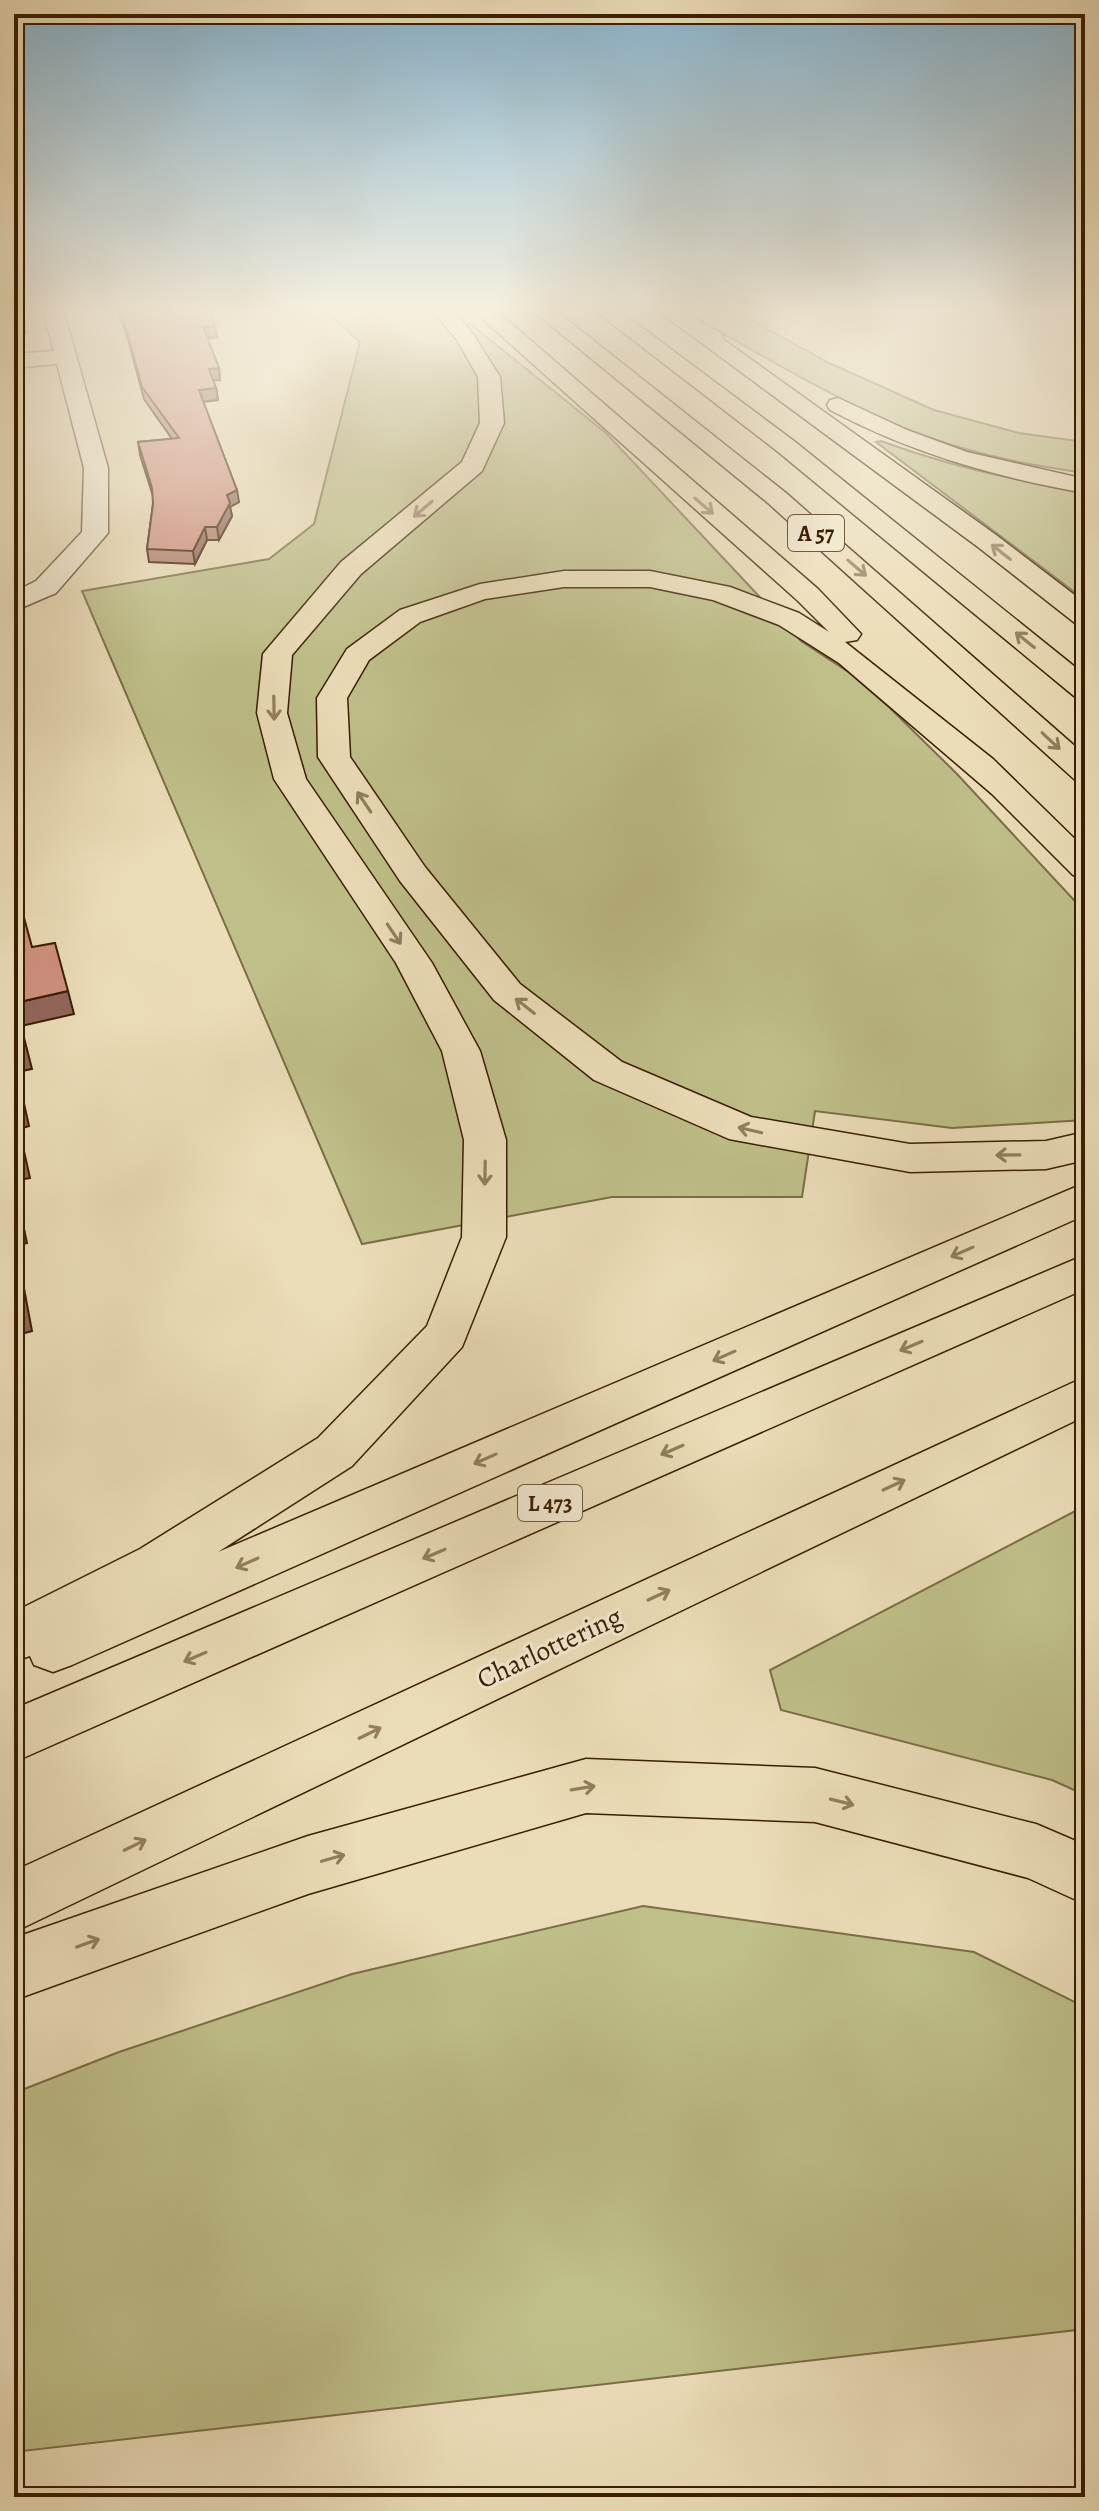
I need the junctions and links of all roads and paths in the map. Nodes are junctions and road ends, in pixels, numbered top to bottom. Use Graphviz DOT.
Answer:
graph roads {
  1 [pos="83,423"];
  2 [pos="492,423"];
  3 [pos="612,423"];
  4 [pos="683,423"];
  5 [pos="757,423"];
  6 [pos="824,423"];
  7 [pos="870,423"];
  8 [pos="1085,486"];
  9 [pos="14,603"];
  10 [pos="1085,617"];
  11 [pos="1085,690"];
  12 [pos="1085,772"];
  13 [pos="1003,787"];
  14 [pos="1085,868"];
  15 [pos="1085,1146"];
  16 [pos="1085,1198"];
  17 [pos="1085,1271"];
  18 [pos="1085,1395"];
  19 [pos="14,1638"];
  20 [pos="14,1665"];
  21 [pos="14,1736"];
  22 [pos="1085,1875"];
  23 [pos="14,1902"];
  24 [pos="14,1969"];
  1 -- 9 [label="street"];
  2 -- 19 [label="highway, one-way"];
  3 -- 13 [label="highway, one-way"];
  4 -- 12 [label="highway, A 57, one-way"];
  11 -- 5 [label="highway, A 57, one-way"];
  10 -- 6 [label="highway, one-way"];
  7 -- 8 [label="highway"];
  13 -- 14 [label="highway"];
  15 -- 13 [label="highway, one-way"];
  16 -- 20 [label="highway, one-way"];
  17 -- 21 [label="highway, L 473, one-way"];
  23 -- 18 [label="highway, Charlottering, one-way"];
  24 -- 22 [label="highway, one-way"];
}
